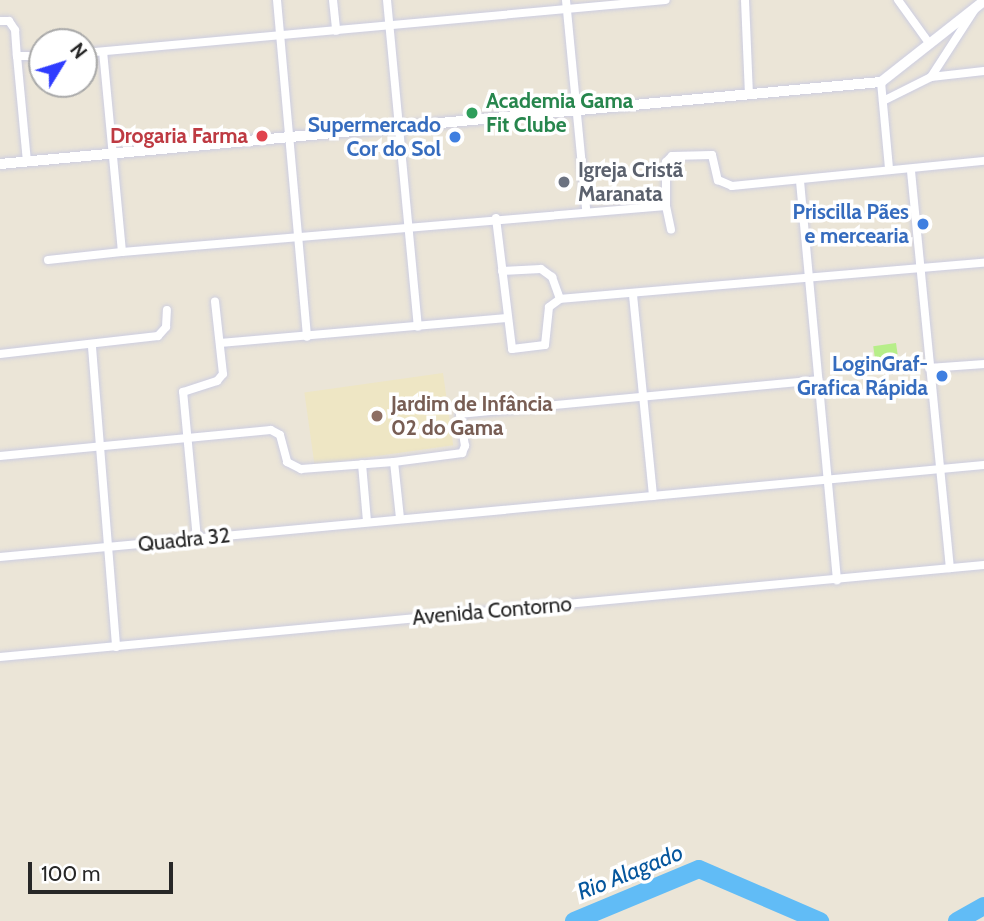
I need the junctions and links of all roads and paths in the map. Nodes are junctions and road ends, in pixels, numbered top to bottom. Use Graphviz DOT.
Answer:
graph roads {
  1 [pos="277,0"];
  2 [pos="333,0"];
  3 [pos="387,0"];
  4 [pos="566,0"];
  5 [pos="666,0"];
  6 [pos="745,0"];
  7 [pos="898,0"];
  8 [pos="980,3"];
  9 [pos="567,12"];
  10 [pos="0,21"];
  11 [pos="390,27"];
  12 [pos="336,31"];
  13 [pos="281,36"];
  14 [pos="929,43"];
  15 [pos="98,52"];
  16 [pos="103,52"];
  17 [pos="17,56"];
  18 [pos="28,56"];
  19 [pos="984,71"];
  20 [pos="931,77"];
  21 [pos="881,82"];
  22 [pos="749,94"];
  23 [pos="883,101"];
  24 [pos="578,112"];
  25 [pos="401,126"];
  26 [pos="288,137"];
  27 [pos="115,153"];
  28 [pos="984,161"];
  29 [pos="27,162"];
  30 [pos="0,164"];
  31 [pos="889,168"];
  32 [pos="911,170"];
  33 [pos="800,181"];
  34 [pos="666,206"];
  35 [pos="586,209"];
  36 [pos="496,218"];
  37 [pos="410,227"];
  38 [pos="671,229"];
  39 [pos="298,239"];
  40 [pos="122,253"];
  41 [pos="48,260"];
  42 [pos="984,263"];
  43 [pos="922,269"];
  44 [pos="502,271"];
  45 [pos="809,279"];
  46 [pos="633,295"];
  47 [pos="560,299"];
  48 [pos="215,300"];
  49 [pos="167,310"];
  50 [pos="507,318"];
  51 [pos="418,327"];
  52 [pos="307,337"];
  53 [pos="220,343"];
  54 [pos="92,347"];
  55 [pos="0,354"];
  56 [pos="984,364"];
  57 [pos="929,368"];
  58 [pos="818,380"];
  59 [pos="644,395"];
  60 [pos="184,440"];
  61 [pos="101,447"];
  62 [pos="0,456"];
  63 [pos="394,462"];
  64 [pos="362,464"];
  65 [pos="984,465"];
  66 [pos="940,469"];
  67 [pos="827,480"];
  68 [pos="653,496"];
  69 [pos="400,518"];
  70 [pos="367,521"];
  71 [pos="197,539"];
  72 [pos="110,548"];
  73 [pos="0,557"];
  74 [pos="984,565"];
  75 [pos="950,568"];
  76 [pos="836,580"];
  77 [pos="116,647"];
  78 [pos="0,657"];
  1 -- 13 [label="street"];
  2 -- 12 [label="street"];
  3 -- 11 [label="street"];
  4 -- 9 [label="street"];
  5 -- 9 [label="street"];
  6 -- 22 [label="street"];
  7 -- 14 [label="street"];
  8 -- 14 [label="street"];
  8 -- 20 [label="street"];
  9 -- 11 [label="street"];
  9 -- 24 [label="street"];
  10 -- 17 [label="street"];
  11 -- 12 [label="street"];
  11 -- 25 [label="street"];
  12 -- 13 [label="street"];
  13 -- 16 [label="street"];
  13 -- 26 [label="street"];
  14 -- 21 [label="street"];
  15 -- 16 [label="street"];
  16 -- 27 [label="street"];
  17 -- 18 [label="street"];
  17 -- 29 [label="street"];
  19 -- 20 [label="street"];
  20 -- 23 [label="street"];
  21 -- 22 [label="street"];
  21 -- 23 [label="street"];
  22 -- 24 [label="street"];
  23 -- 31 [label="street"];
  24 -- 25 [label="street"];
  24 -- 35 [label="street"];
  25 -- 26 [label="street"];
  25 -- 37 [label="street"];
  26 -- 27 [label="street"];
  26 -- 39 [label="street"];
  27 -- 29 [label="street"];
  27 -- 40 [label="street"];
  28 -- 32 [label="street"];
  29 -- 30 [label="street"];
  31 -- 32 [label="street"];
  31 -- 33 [label="street"];
  32 -- 43 [label="street"];
  33 -- 34 [label="street"];
  33 -- 45 [label="street"];
  34 -- 35 [label="street"];
  34 -- 38 [label="street"];
  35 -- 36 [label="street"];
  36 -- 37 [label="street"];
  36 -- 44 [label="street"];
  37 -- 39 [label="street"];
  37 -- 51 [label="street"];
  39 -- 40 [label="street"];
  39 -- 52 [label="street"];
  40 -- 41 [label="street"];
  42 -- 43 [label="street"];
  43 -- 45 [label="street"];
  43 -- 57 [label="street"];
  44 -- 47 [label="street"];
  44 -- 50 [label="street"];
  45 -- 46 [label="street"];
  45 -- 58 [label="street"];
  46 -- 47 [label="street"];
  46 -- 59 [label="street"];
  47 -- 50 [label="street"];
  48 -- 53 [label="street"];
  49 -- 54 [label="street"];
  50 -- 51 [label="street"];
  51 -- 52 [label="street"];
  52 -- 53 [label="street"];
  53 -- 60 [label="street"];
  54 -- 55 [label="street"];
  54 -- 61 [label="street"];
  56 -- 57 [label="street"];
  57 -- 66 [label="street"];
  58 -- 59 [label="street"];
  58 -- 67 [label="street"];
  59 -- 63 [label="street"];
  59 -- 68 [label="street"];
  60 -- 61 [label="street"];
  60 -- 64 [label="street"];
  60 -- 71 [label="street"];
  61 -- 62 [label="street"];
  61 -- 72 [label="street"];
  63 -- 64 [label="street"];
  63 -- 69 [label="street"];
  64 -- 70 [label="street"];
  65 -- 66 [label="street, Quadra 32"];
  66 -- 67 [label="street, Quadra 32"];
  66 -- 75 [label="street"];
  67 -- 68 [label="street, Quadra 32"];
  67 -- 76 [label="street"];
  68 -- 69 [label="street, Quadra 32"];
  69 -- 70 [label="street, Quadra 32"];
  70 -- 71 [label="street, Quadra 32"];
  71 -- 72 [label="street, Quadra 32"];
  72 -- 73 [label="street, Quadra 32"];
  72 -- 77 [label="street"];
  74 -- 75 [label="street, Avenida Contorno"];
  75 -- 76 [label="street, Avenida Contorno"];
  76 -- 77 [label="street, Avenida Contorno"];
  77 -- 78 [label="street, Avenida Contorno"];
}
